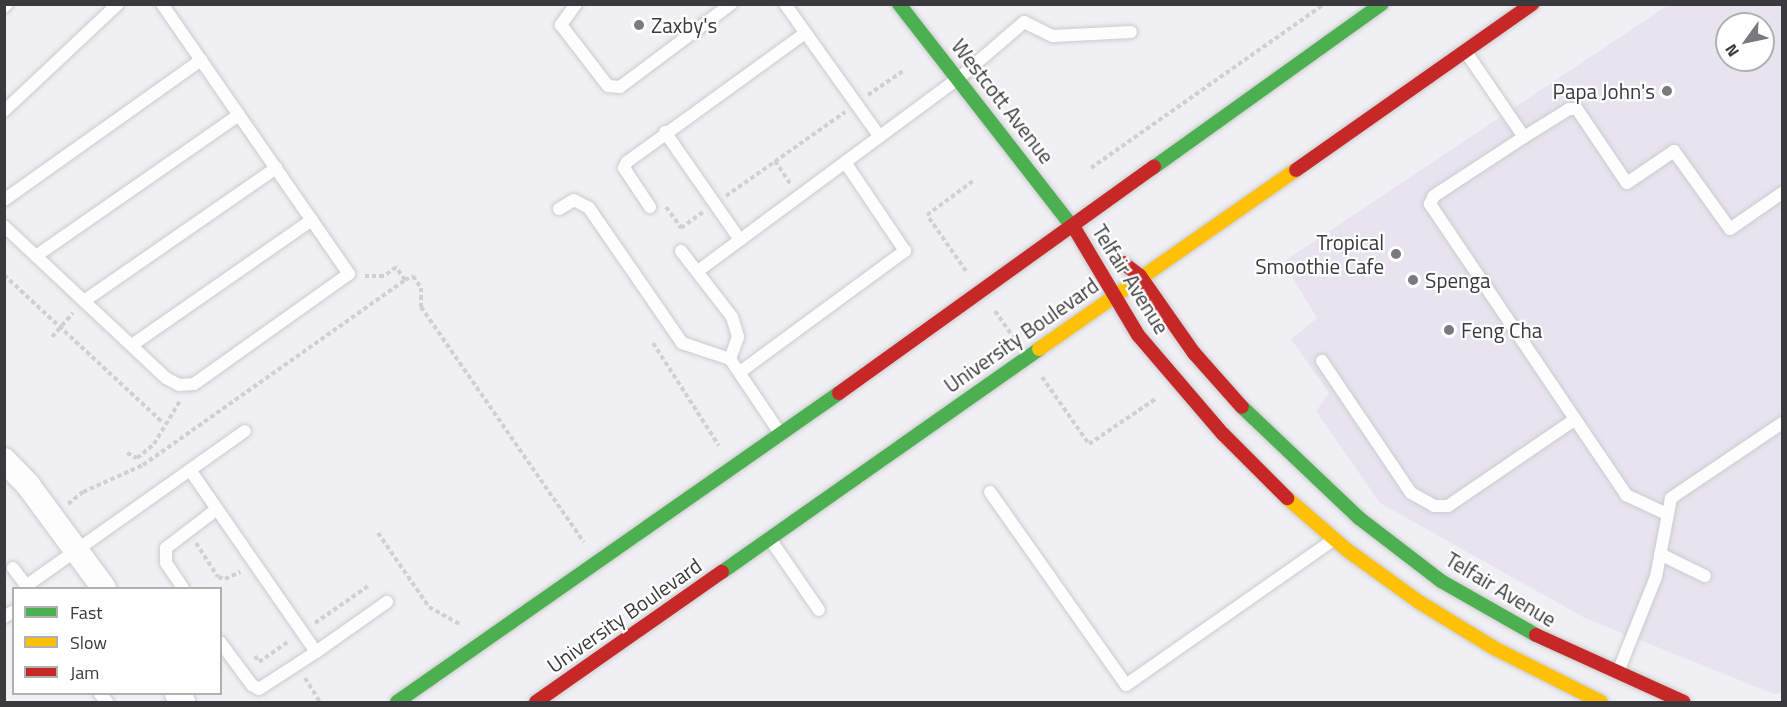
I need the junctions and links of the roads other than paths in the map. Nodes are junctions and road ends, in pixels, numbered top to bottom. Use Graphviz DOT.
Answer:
graph roads {
  1 [pos="118,4"];
  2 [pos="162,4"];
  3 [pos="576,4"];
  4 [pos="731,4"];
  5 [pos="785,4"];
  6 [pos="899,4"];
  7 [pos="1382,4"];
  8 [pos="1511,4"];
  9 [pos="1532,4"];
  10 [pos="1131,32"];
  11 [pos="806,33"];
  12 [pos="1488,35"];
  13 [pos="1466,51"];
  14 [pos="201,60"];
  15 [pos="959,78"];
  16 [pos="4,111"];
  17 [pos="239,115"];
  18 [pos="665,132"];
  19 [pos="880,136"];
  20 [pos="1524,137"];
  21 [pos="845,162"];
  22 [pos="276,168"];
  23 [pos="1782,193"];
  24 [pos="4,200"];
  25 [pos="648,205"];
  26 [pos="560,209"];
  27 [pos="312,220"];
  28 [pos="1073,225"];
  29 [pos="4,226"];
  30 [pos="740,240"];
  31 [pos="681,251"];
  32 [pos="36,256"];
  33 [pos="698,271"];
  34 [pos="1140,276"];
  35 [pos="1115,295"];
  36 [pos="84,301"];
  37 [pos="132,345"];
  38 [pos="730,359"];
  39 [pos="1322,361"];
  40 [pos="740,372"];
  41 [pos="1574,420"];
  42 [pos="1782,423"];
  43 [pos="245,431"];
  44 [pos="781,434"];
  45 [pos="4,460"];
  46 [pos="190,470"];
  47 [pos="990,492"];
  48 [pos="217,509"];
  49 [pos="1667,514"];
  50 [pos="770,539"];
  51 [pos="1334,539"];
  52 [pos="77,550"];
  53 [pos="1660,554"];
  54 [pos="13,568"];
  55 [pos="1705,576"];
  56 [pos="27,587"];
  57 [pos="103,587"];
  58 [pos="182,587"];
  59 [pos="387,602"];
  60 [pos="819,610"];
  61 [pos="222,645"];
  62 [pos="316,652"];
  63 [pos="1617,675"];
  64 [pos="397,702"];
  65 [pos="536,702"];
  66 [pos="1600,702"];
  67 [pos="1609,702"];
  68 [pos="1684,702"];
  1 -- 16 [label="lane"];
  2 -- 14 [label="lane"];
  3 -- 4 [label="lane"];
  5 -- 11 [label="lane"];
  6 -- 15 [label="main road, Westcott Avenue"];
  7 -- 28 [label="main road"];
  8 -- 12 [label="main road"];
  9 -- 12 [label="main road, University Boulevard"];
  10 -- 15 [label="lane"];
  11 -- 18 [label="lane"];
  11 -- 19 [label="lane"];
  12 -- 13 [label="main road, University Boulevard"];
  13 -- 20 [label="lane"];
  13 -- 34 [label="main road, University Boulevard"];
  14 -- 17 [label="lane"];
  14 -- 24 [label="lane"];
  15 -- 19 [label="lane"];
  15 -- 28 [label="main road, Westcott Avenue"];
  17 -- 22 [label="lane"];
  17 -- 32 [label="lane"];
  18 -- 25 [label="lane"];
  18 -- 30 [label="lane"];
  19 -- 21 [label="lane"];
  20 -- 23 [label="lane"];
  20 -- 41 [label="lane"];
  21 -- 30 [label="lane"];
  21 -- 40 [label="lane"];
  22 -- 27 [label="lane"];
  22 -- 36 [label="lane"];
  26 -- 38 [label="lane"];
  27 -- 37 [label="lane"];
  27 -- 37 [label="lane"];
  28 -- 34 [label="main road, Telfair Avenue"];
  28 -- 35 [label="main road, Telfair Avenue"];
  28 -- 44 [label="main road"];
  29 -- 32 [label="lane"];
  30 -- 33 [label="lane"];
  31 -- 33 [label="lane"];
  32 -- 36 [label="lane"];
  33 -- 38 [label="lane"];
  34 -- 35 [label="main road, University Boulevard"];
  34 -- 63 [label="main road, Telfair Avenue"];
  35 -- 50 [label="main road, University Boulevard"];
  35 -- 51 [label="main road, Telfair Avenue"];
  36 -- 37 [label="lane"];
  38 -- 40 [label="lane"];
  39 -- 41 [label="lane"];
  40 -- 44 [label="lane"];
  41 -- 49 [label="lane"];
  42 -- 49 [label="lane"];
  43 -- 46 [label="lane"];
  44 -- 64 [label="main road"];
  45 -- 52 [label="street"];
  46 -- 48 [label="lane"];
  46 -- 52 [label="lane"];
  47 -- 51 [label="lane"];
  48 -- 58 [label="lane"];
  48 -- 62 [label="lane"];
  49 -- 53 [label="lane"];
  50 -- 60 [label="lane"];
  50 -- 65 [label="main road, University Boulevard"];
  51 -- 66 [label="main road, Telfair Avenue"];
  52 -- 56 [label="lane"];
  52 -- 57 [label="street"];
  53 -- 55 [label="lane"];
  53 -- 63 [label="lane"];
  54 -- 56 [label="lane"];
  59 -- 62 [label="lane"];
  61 -- 62 [label="lane"];
  63 -- 67 [label="street"];
  63 -- 68 [label="main road, Telfair Avenue"];
}
